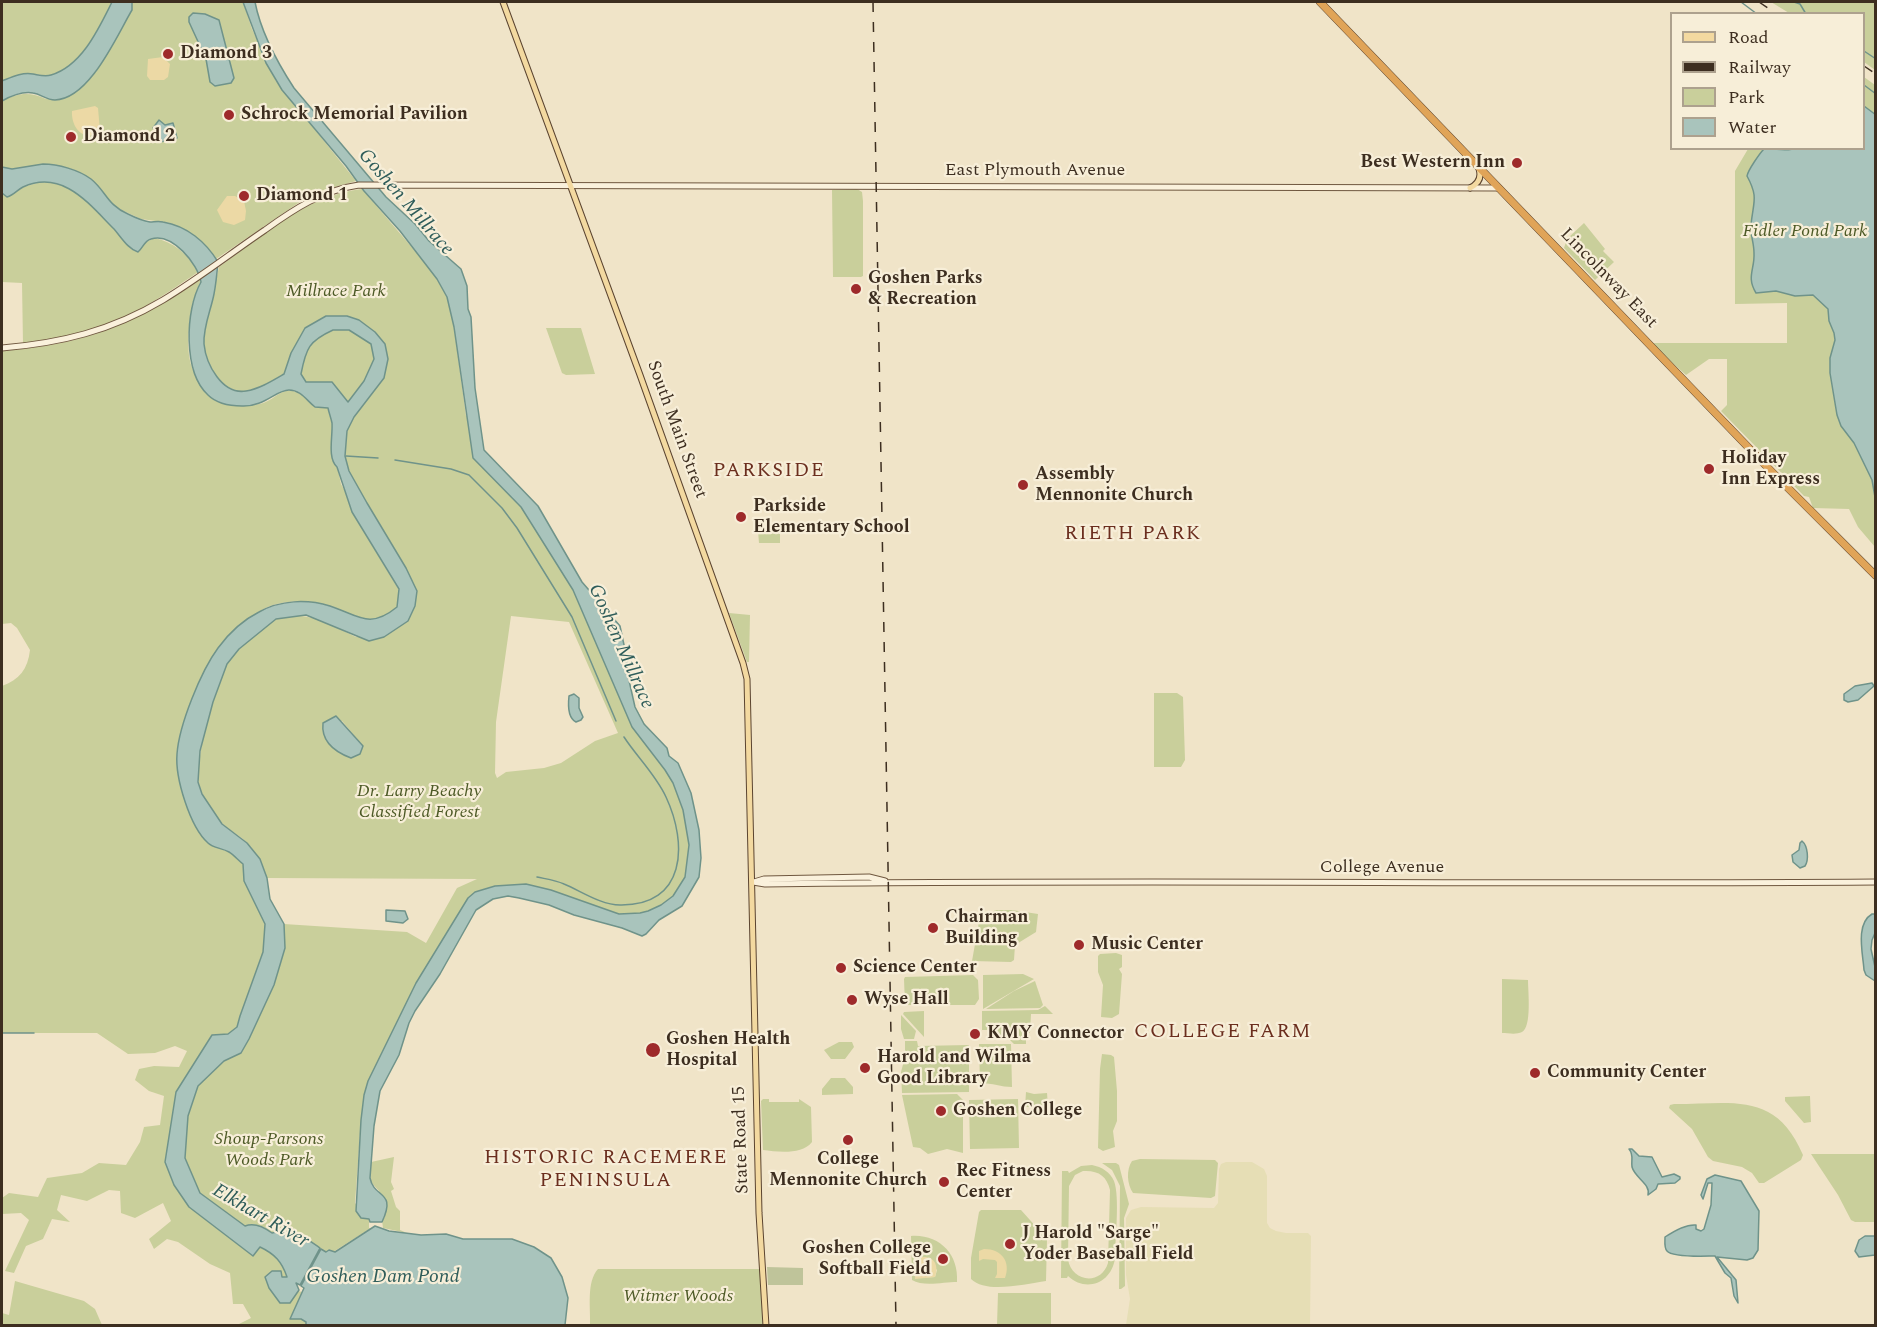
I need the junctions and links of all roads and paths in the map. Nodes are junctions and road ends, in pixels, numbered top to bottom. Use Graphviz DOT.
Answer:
graph roads {
  1 [pos="503,2"];
  2 [pos="1320,2"];
  3 [pos="1479,167"];
  4 [pos="571,186"];
  5 [pos="1470,188"];
  6 [pos="1499,188"];
  7 [pos="2,348"];
  8 [pos="1875,576"];
  9 [pos="753,882"];
  10 [pos="1875,882"];
  11 [pos="766,1326"];
  1 -- 4 [label="main road, South Main Street"];
  2 -- 3 [label="highway, Lincolnway East"];
  3 -- 5 [label="main road"];
  3 -- 6 [label="highway, Lincolnway East"];
  4 -- 5 [label="main road, East Plymouth Avenue"];
  4 -- 7 [label="main road, East Plymouth Avenue"];
  4 -- 9 [label="main road, South Main Street"];
  5 -- 6 [label="main road, East Plymouth Avenue"];
  6 -- 8 [label="highway, Lincolnway East"];
  9 -- 10 [label="main road, College Avenue"];
  9 -- 11 [label="main road, State Road 15"];
}
